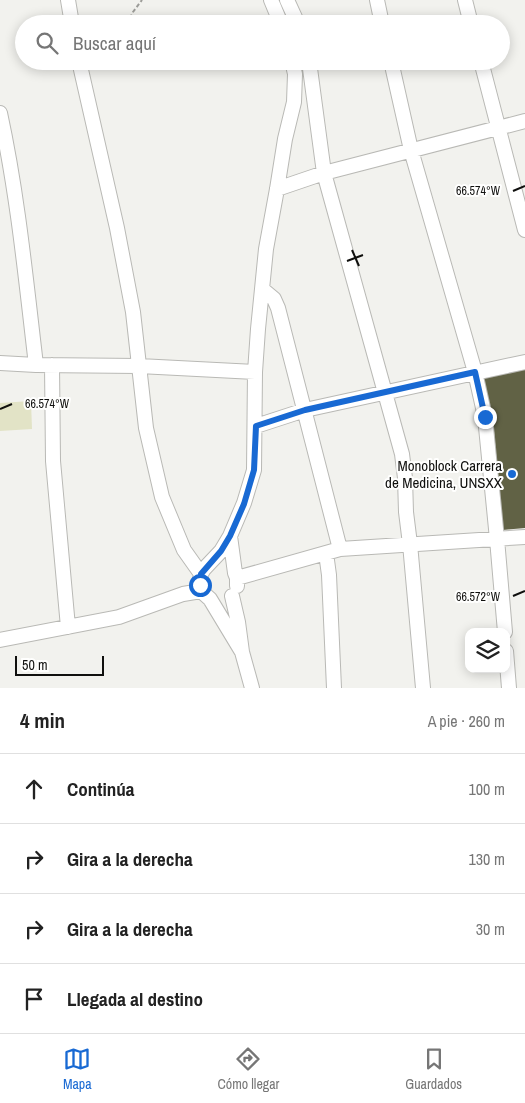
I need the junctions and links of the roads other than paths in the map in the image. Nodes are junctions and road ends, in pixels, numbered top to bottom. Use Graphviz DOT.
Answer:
graph roads {
  1 [pos="68,0"];
  2 [pos="271,0"];
  3 [pos="288,0"];
  4 [pos="377,0"];
  5 [pos="465,0"];
  6 [pos="70,15"];
  7 [pos="277,15"];
  8 [pos="294,15"];
  9 [pos="380,15"];
  10 [pos="469,15"];
  11 [pos="81,70"];
  12 [pos="294,70"];
  13 [pos="310,70"];
  14 [pos="393,70"];
  15 [pos="483,70"];
  16 [pos="0,113"];
  17 [pos="525,120"];
  18 [pos="498,128"];
  19 [pos="412,150"];
  20 [pos="324,173"];
  21 [pos="277,189"];
  22 [pos="525,230"];
  23 [pos="262,289"];
  24 [pos="525,362"];
  25 [pos="0,363"];
  26 [pos="36,365"];
  27 [pos="52,366"];
  28 [pos="139,366"];
  29 [pos="256,372"];
  30 [pos="475,372"];
  31 [pos="385,393"];
  32 [pos="305,410"];
  33 [pos="256,426"];
  34 [pos="230,536"];
  35 [pos="525,537"];
  36 [pos="497,539"];
  37 [pos="410,544"];
  38 [pos="340,549"];
  39 [pos="326,553"];
  40 [pos="205,570"];
  41 [pos="236,576"];
  42 [pos="205,595"];
  43 [pos="232,596"];
  44 [pos="68,627"];
  45 [pos="505,628"];
  46 [pos="0,640"];
  47 [pos="242,652"];
  48 [pos="508,673"];
  49 [pos="252,688"];
  50 [pos="334,688"];
  51 [pos="423,688"];
  52 [pos="509,688"];
  1 -- 6 [label="street"];
  2 -- 7 [label="street"];
  3 -- 8 [label="street"];
  4 -- 9 [label="street"];
  5 -- 10 [label="street"];
  11 -- 28 [label="street"];
  12 -- 21 [label="street"];
  13 -- 20 [label="street"];
  14 -- 19 [label="street"];
  15 -- 18 [label="street"];
  16 -- 26 [label="street"];
  17 -- 18 [label="street"];
  18 -- 19 [label="street"];
  18 -- 22 [label="street"];
  19 -- 20 [label="street"];
  19 -- 30 [label="street"];
  20 -- 21 [label="street"];
  20 -- 31 [label="street"];
  21 -- 23 [label="street"];
  23 -- 29 [label="street"];
  23 -- 32 [label="street"];
  24 -- 30 [label="street"];
  25 -- 26 [label="street"];
  26 -- 27 [label="street"];
  27 -- 28 [label="street"];
  27 -- 44 [label="street"];
  28 -- 29 [label="street"];
  28 -- 40 [label="street"];
  29 -- 33 [label="street"];
  30 -- 31 [label="street"];
  30 -- 36 [label="street"];
  31 -- 32 [label="street"];
  31 -- 37 [label="street"];
  32 -- 33 [label="street"];
  32 -- 38 [label="street"];
  33 -- 34 [label="street"];
  34 -- 40 [label="street"];
  34 -- 41 [label="street"];
  35 -- 36 [label="street"];
  36 -- 37 [label="street"];
  36 -- 45 [label="street"];
  37 -- 38 [label="street"];
  37 -- 51 [label="street"];
  38 -- 39 [label="street"];
  39 -- 41 [label="street"];
  39 -- 50 [label="street"];
  40 -- 41 [label="street"];
  40 -- 42 [label="street"];
  41 -- 43 [label="street"];
  42 -- 43 [label="street"];
  42 -- 44 [label="street"];
  42 -- 47 [label="street"];
  43 -- 47 [label="street"];
  44 -- 46 [label="street"];
  47 -- 49 [label="street"];
  48 -- 52 [label="street"];
}
